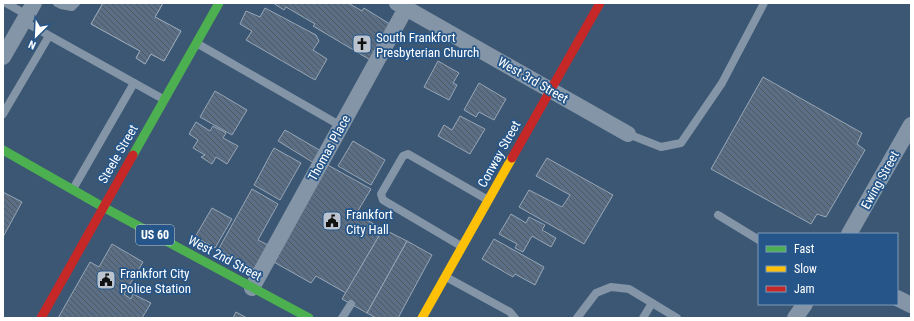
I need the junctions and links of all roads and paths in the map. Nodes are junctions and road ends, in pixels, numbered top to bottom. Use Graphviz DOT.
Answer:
graph roads {
  1 [pos="6,3"];
  2 [pos="57,3"];
  3 [pos="76,3"];
  4 [pos="219,3"];
  5 [pos="600,3"];
  6 [pos="764,3"];
  7 [pos="402,6"];
  8 [pos="28,13"];
  9 [pos="49,36"];
  10 [pos="196,43"];
  11 [pos="3,56"];
  12 [pos="134,83"];
  13 [pos="550,90"];
  14 [pos="164,100"];
  15 [pos="3,114"];
  16 [pos="911,125"];
  17 [pos="341,126"];
  18 [pos="628,134"];
  19 [pos="3,150"];
  20 [pos="72,190"];
  21 [pos="488,200"];
  22 [pos="103,207"];
  23 [pos="718,215"];
  24 [pos="850,233"];
  25 [pos="758,239"];
  26 [pos="462,246"];
  27 [pos="445,276"];
  28 [pos="252,288"];
  29 [pos="898,298"];
  30 [pos="652,303"];
  31 [pos="351,304"];
  32 [pos="804,305"];
  33 [pos="911,305"];
  34 [pos="425,317"];
  35 [pos="41,318"];
  36 [pos="309,318"];
  37 [pos="342,318"];
  38 [pos="515,318"];
  39 [pos="577,318"];
  40 [pos="642,318"];
  41 [pos="677,318"];
  42 [pos="796,318"];
  1 -- 8 [label="lane"];
  2 -- 3 [label="lane"];
  4 -- 10 [label="street, Steele Street"];
  5 -- 13 [label="street, Conway Street"];
  6 -- 18 [label="lane"];
  7 -- 13 [label="street, West 3rd Street"];
  7 -- 17 [label="street, Thomas Place"];
  8 -- 9 [label="lane"];
  8 -- 11 [label="street"];
  9 -- 12 [label="lane"];
  9 -- 15 [label="lane"];
  10 -- 14 [label="street, Steele Street"];
  10 -- 17 [label="lane"];
  12 -- 14 [label="lane"];
  12 -- 20 [label="lane"];
  13 -- 18 [label="street, West 3rd Street"];
  13 -- 21 [label="street, Conway Street"];
  14 -- 22 [label="street, Steele Street"];
  16 -- 24 [label="street, Ewing Street"];
  17 -- 28 [label="street, Thomas Place"];
  19 -- 20 [label="street, West 2nd Street / US 60"];
  20 -- 22 [label="street, West 2nd Street / US 60"];
  21 -- 26 [label="street, Conway Street"];
  21 -- 26 [label="lane"];
  22 -- 28 [label="street, West 2nd Street / US 60"];
  22 -- 35 [label="street, Steele Street"];
  23 -- 25 [label="lane"];
  26 -- 27 [label="street, Conway Street"];
  27 -- 34 [label="street, Conway Street"];
  27 -- 38 [label="lane"];
  28 -- 36 [label="street, West 2nd Street / US 60"];
  29 -- 33 [label="street"];
  30 -- 39 [label="lane"];
  30 -- 40 [label="lane"];
  30 -- 41 [label="lane"];
  31 -- 37 [label="lane"];
  32 -- 42 [label="street"];
}
